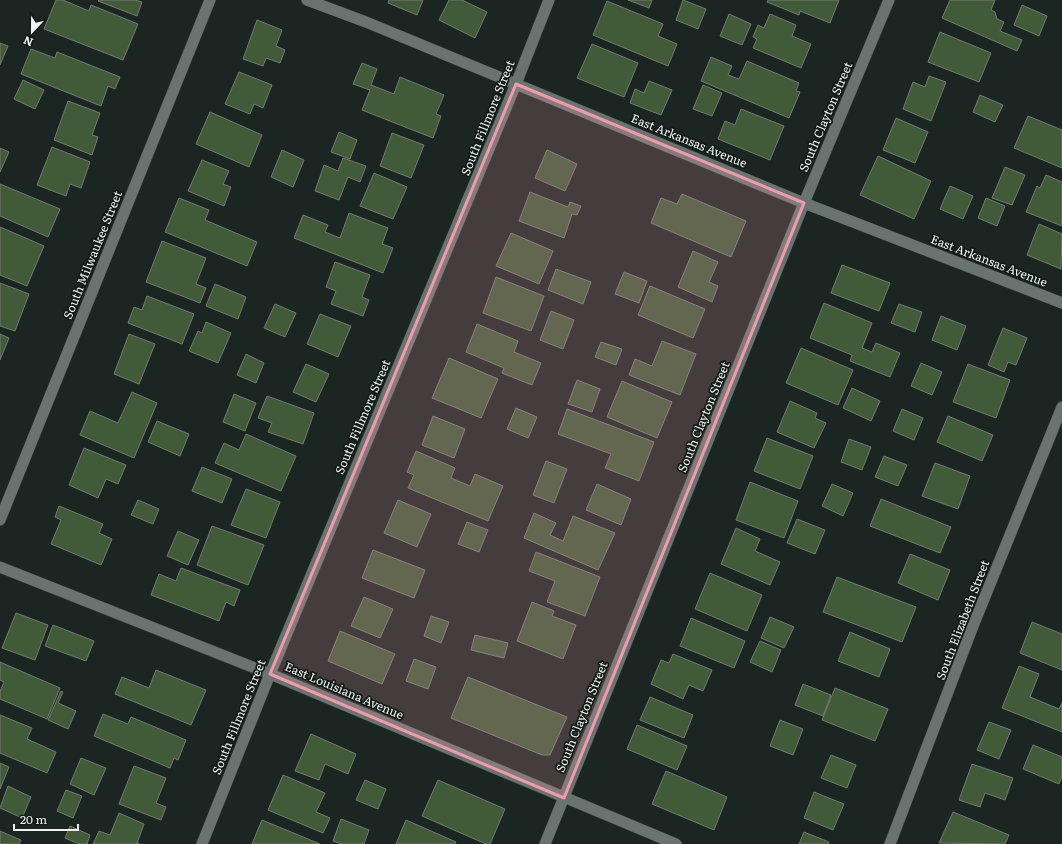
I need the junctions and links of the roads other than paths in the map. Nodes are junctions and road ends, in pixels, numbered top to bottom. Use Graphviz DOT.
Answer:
graph roads {
  1 [pos="210,0"];
  2 [pos="307,0"];
  3 [pos="549,0"];
  4 [pos="889,0"];
  5 [pos="516,84"];
  6 [pos="804,203"];
  7 [pos="1062,303"];
  8 [pos="1062,407"];
  9 [pos="0,520"];
  10 [pos="0,567"];
  11 [pos="270,674"];
  12 [pos="564,798"];
  13 [pos="202,844"];
  14 [pos="545,844"];
  15 [pos="676,844"];
  16 [pos="890,844"];
  1 -- 9 [label="street, South Milwaukee Street"];
  2 -- 5 [label="street, East Arkansas Avenue"];
  3 -- 5 [label="street, South Fillmore Street"];
  4 -- 6 [label="street, South Clayton Street"];
  5 -- 6 [label="street, East Arkansas Avenue"];
  5 -- 11 [label="street, South Fillmore Street"];
  6 -- 7 [label="street, East Arkansas Avenue"];
  6 -- 12 [label="street, South Clayton Street"];
  8 -- 16 [label="street, South Elizabeth Street"];
  10 -- 11 [label="street, East Louisiana Avenue"];
  11 -- 12 [label="street, East Louisiana Avenue"];
  11 -- 13 [label="street, South Fillmore Street"];
  12 -- 14 [label="street, South Clayton Street"];
  12 -- 15 [label="street, East Louisiana Avenue"];
}
